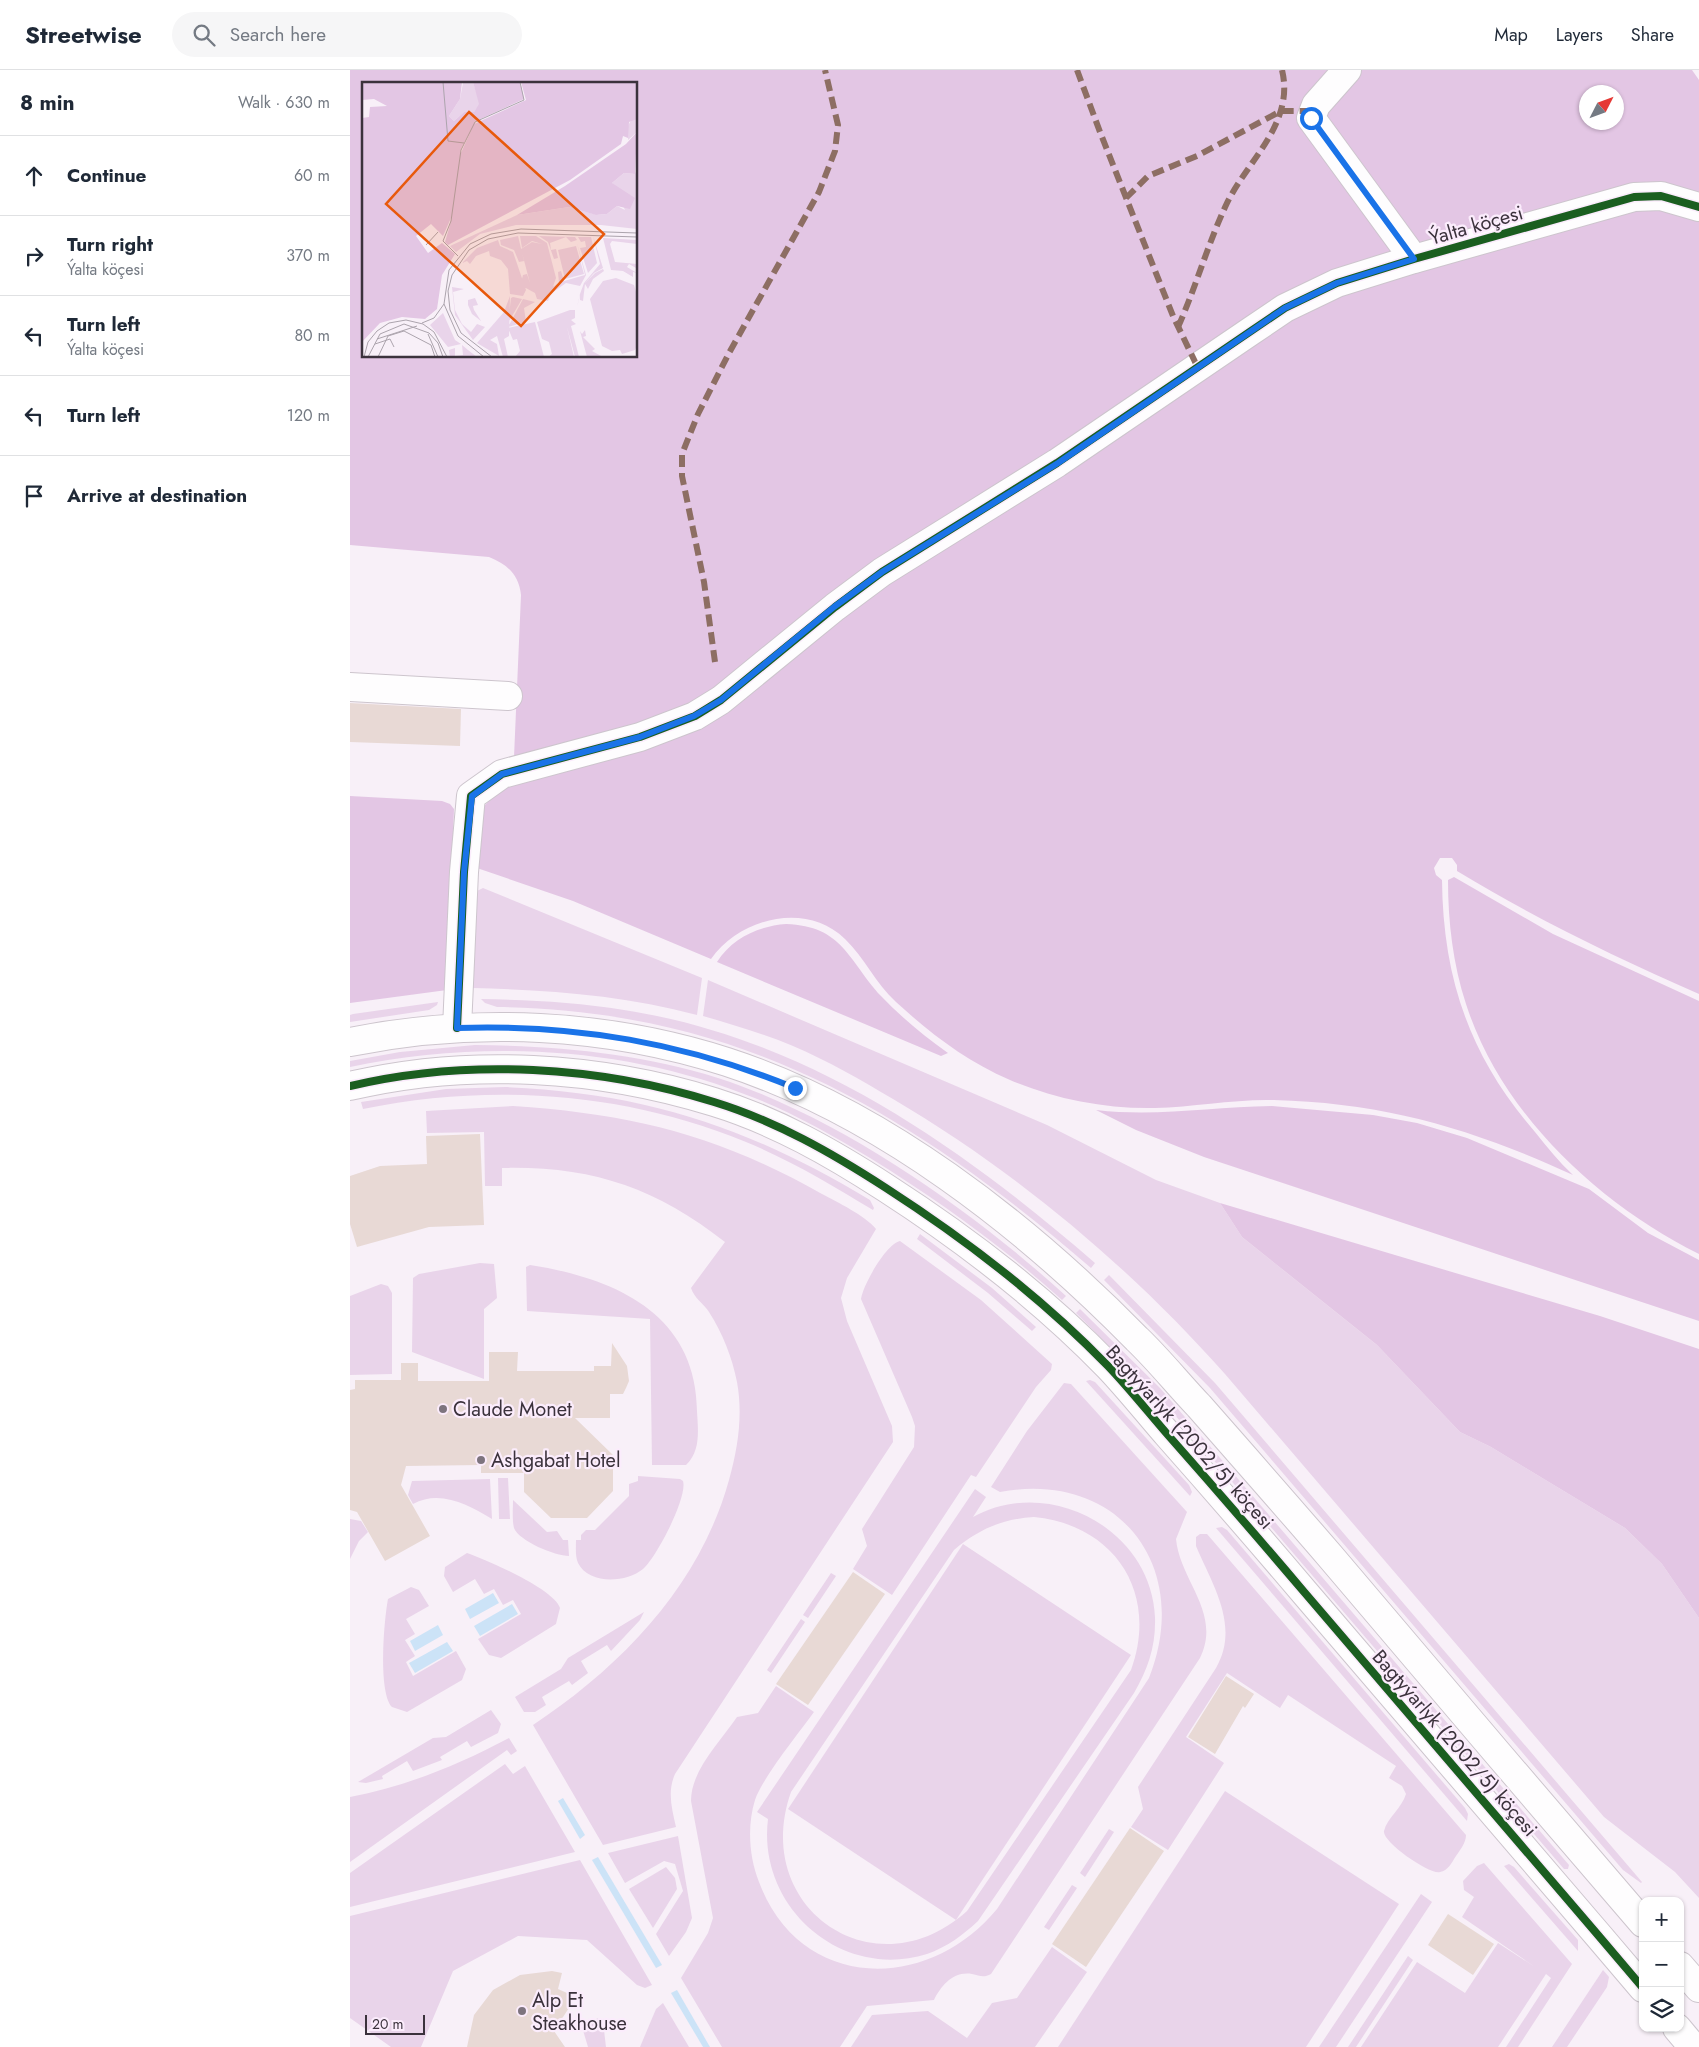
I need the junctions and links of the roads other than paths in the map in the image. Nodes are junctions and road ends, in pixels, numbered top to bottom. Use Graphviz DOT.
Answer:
graph roads {
  1 [pos="1347,70"];
  2 [pos="1699,207"];
  3 [pos="1414,259"];
  4 [pos="350,687"];
  5 [pos="508,696"];
  6 [pos="457,1028"];
  7 [pos="350,1042"];
  8 [pos="350,1086"];
  9 [pos="1607,1881"];
  10 [pos="1574,1908"];
  11 [pos="1639,1918"];
  12 [pos="1684,1971"];
  13 [pos="1642,1987"];
  14 [pos="1699,1988"];
  15 [pos="1680,2032"];
  16 [pos="1693,2047"];
  1 -- 3 [label="street"];
  2 -- 3 [label="street, Ýalta köçesi"];
  3 -- 6 [label="street, Ýalta köçesi"];
  4 -- 5 [label="street"];
  6 -- 7 [label="street, Bagtyýarlyk (2002/5) köçesi"];
  6 -- 9 [label="street, Bagtyýarlyk (2002/5) köçesi"];
  8 -- 10 [label="street, Bagtyýarlyk (2002/5) köçesi"];
  9 -- 10 [label="street"];
  9 -- 11 [label="street, Bagtyýarlyk (2002/5) köçesi"];
  10 -- 13 [label="street, Bagtyýarlyk (2002/5) köçesi"];
  12 -- 14 [label="street"];
  15 -- 16 [label="street"];
}
